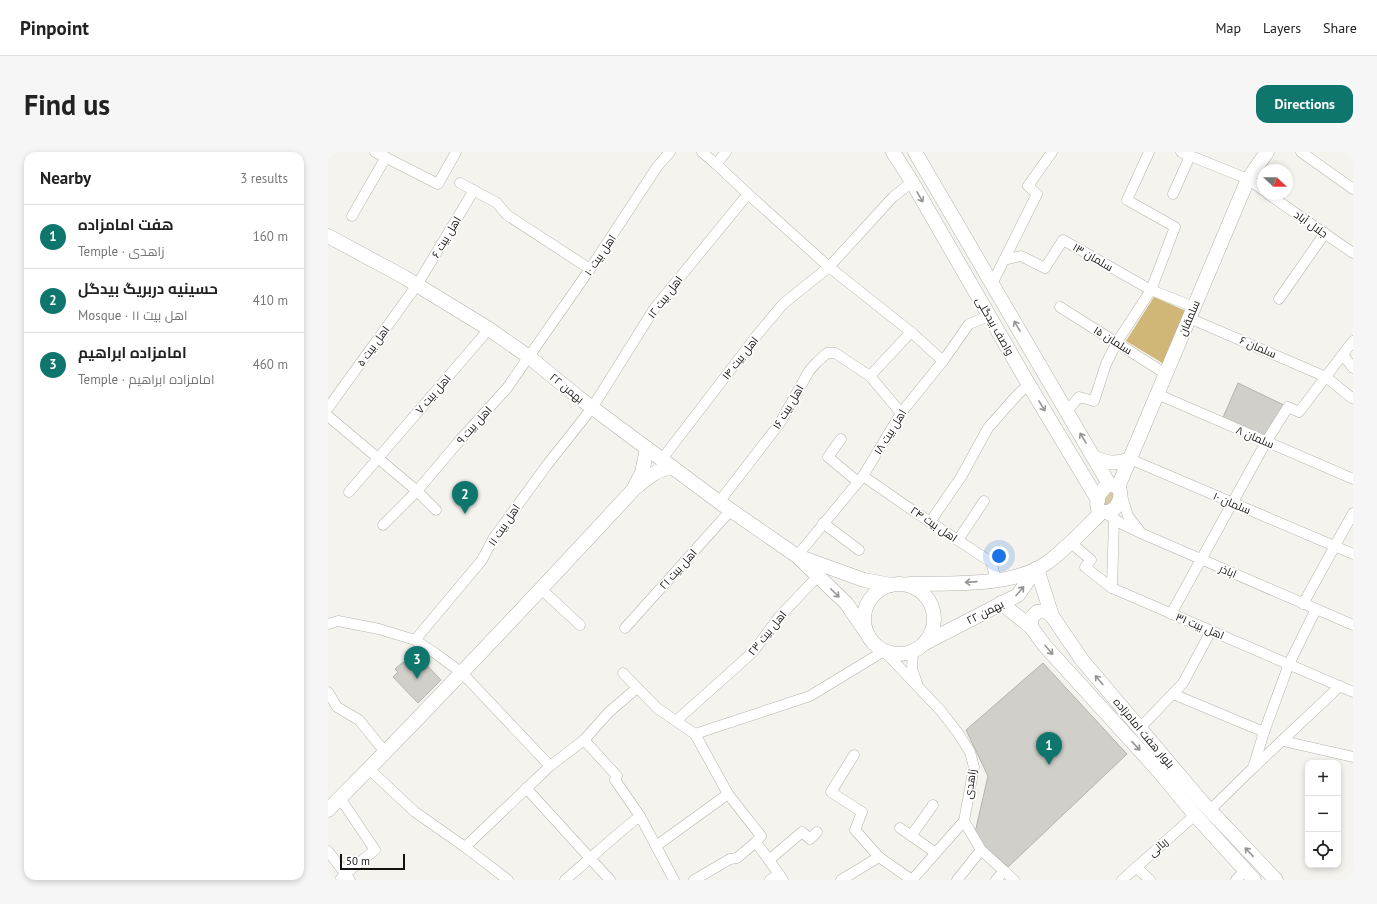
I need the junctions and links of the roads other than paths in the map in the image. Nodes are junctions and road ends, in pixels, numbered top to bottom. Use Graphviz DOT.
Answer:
graph roads {
  1 [pos="375,152"];
  2 [pos="456,152"];
  3 [pos="670,152"];
  4 [pos="702,152"];
  5 [pos="726,152"];
  6 [pos="892,152"];
  7 [pos="1052,152"];
  8 [pos="1149,152"];
  9 [pos="1267,152"];
  10 [pos="1301,152"];
  11 [pos="916,153"];
  12 [pos="1186,154"];
  13 [pos="386,158"];
  14 [pos="716,164"];
  15 [pos="1248,179"];
  16 [pos="912,182"];
  17 [pos="460,183"];
  18 [pos="1257,186"];
  19 [pos="1353,189"];
  20 [pos="474,190"];
  21 [pos="748,194"];
  22 [pos="1173,194"];
  23 [pos="1277,200"];
  24 [pos="352,216"];
  25 [pos="953,217"];
  26 [pos="938,228"];
  27 [pos="1325,234"];
  28 [pos="328,236"];
  29 [pos="1353,253"];
  30 [pos="1004,260"];
  31 [pos="829,267"];
  32 [pos="590,269"];
  33 [pos="992,284"];
  34 [pos="417,285"];
  35 [pos="1151,290"];
  36 [pos="1279,299"];
  37 [pos="1060,307"];
  38 [pos="1192,312"];
  39 [pos="989,316"];
  40 [pos="489,329"];
  41 [pos="911,332"];
  42 [pos="1353,341"];
  43 [pos="1117,342"];
  44 [pos="1342,355"];
  45 [pos="529,357"];
  46 [pos="943,360"];
  47 [pos="1353,368"];
  48 [pos="1166,374"];
  49 [pos="870,376"];
  50 [pos="1326,377"];
  51 [pos="1029,385"];
  52 [pos="1157,394"];
  53 [pos="1352,398"];
  54 [pos="328,408"];
  55 [pos="592,408"];
  56 [pos="1067,411"];
  57 [pos="900,413"];
  58 [pos="328,416"];
  59 [pos="841,439"];
  60 [pos="1266,442"];
  61 [pos="647,448"];
  62 [pos="1094,457"];
  63 [pos="377,458"];
  64 [pos="1130,458"];
  65 [pos="667,463"];
  66 [pos="861,479"];
  67 [pos="1353,479"];
  68 [pos="1116,487"];
  69 [pos="634,489"];
  70 [pos="417,491"];
  71 [pos="349,492"];
  72 [pos="984,501"];
  73 [pos="719,502"];
  74 [pos="1232,502"];
  75 [pos="436,510"];
  76 [pos="731,510"];
  77 [pos="1105,511"];
  78 [pos="1353,513"];
  79 [pos="930,522"];
  80 [pos="823,523"];
  81 [pos="383,525"];
  82 [pos="1143,534"];
  83 [pos="958,540"];
  84 [pos="1070,542"];
  85 [pos="1334,546"];
  86 [pos="859,550"];
  87 [pos="1353,554"];
  88 [pos="797,556"];
  89 [pos="1202,560"];
  90 [pos="1037,569"];
  91 [pos="818,576"];
  92 [pos="996,579"];
  93 [pos="906,584"];
  94 [pos="891,585"];
  95 [pos="1112,588"];
  96 [pos="542,589"];
  97 [pos="1001,603"];
  98 [pos="1303,604"];
  99 [pos="1316,609"];
  100 [pos="1171,614"];
  101 [pos="1052,616"];
  102 [pos="328,624"];
  103 [pos="580,625"];
  104 [pos="1353,625"];
  105 [pos="1031,627"];
  106 [pos="625,628"];
  107 [pos="1211,631"];
  108 [pos="868,635"];
  109 [pos="415,640"];
  110 [pos="925,643"];
  111 [pos="884,651"];
  112 [pos="913,651"];
  113 [pos="1289,664"];
  114 [pos="462,673"];
  115 [pos="622,673"];
  116 [pos="1340,686"];
  117 [pos="637,688"];
  118 [pos="919,689"];
  119 [pos="328,692"];
  120 [pos="1353,692"];
  121 [pos="1173,694"];
  122 [pos="677,720"];
  123 [pos="1140,728"];
  124 [pos="1264,732"];
  125 [pos="695,734"];
  126 [pos="584,740"];
  127 [pos="1283,741"];
  128 [pos="385,752"];
  129 [pos="854,755"];
  130 [pos="1353,757"];
  131 [pos="550,766"];
  132 [pos="368,768"];
  133 [pos="1253,768"];
  134 [pos="526,788"];
  135 [pos="728,794"];
  136 [pos="340,798"];
  137 [pos="933,805"];
  138 [pos="328,810"];
  139 [pos="1210,810"];
  140 [pos="1194,815"];
  141 [pos="640,816"];
  142 [pos="964,821"];
  143 [pos="900,828"];
  144 [pos="817,832"];
  145 [pos="912,836"];
  146 [pos="756,842"];
  147 [pos="465,846"];
  148 [pos="656,846"];
  149 [pos="981,850"];
  150 [pos="328,851"];
  151 [pos="936,853"];
  152 [pos="879,857"];
  153 [pos="590,859"];
  154 [pos="769,860"];
  155 [pos="1136,867"];
  156 [pos="1004,871"];
  157 [pos="1245,877"];
  158 [pos="345,878"];
  159 [pos="778,878"];
  160 [pos="1272,879"];
  161 [pos="508,880"];
  162 [pos="565,880"];
  163 [pos="610,880"];
  164 [pos="673,880"];
  165 [pos="694,880"];
  166 [pos="841,880"];
  167 [pos="912,880"];
  168 [pos="957,880"];
  169 [pos="996,880"];
  170 [pos="1014,880"];
  171 [pos="1122,880"];
  172 [pos="1150,880"];
  1 -- 13 [label="street"];
  2 -- 13 [label="street"];
  3 -- 32 [label="street, اهل بیت ۱۰"];
  4 -- 14 [label="street"];
  5 -- 14 [label="street"];
  6 -- 16 [label="street, واصف بیدگلی"];
  7 -- 30 [label="street"];
  8 -- 35 [label="street"];
  9 -- 15 [label="street, سلمقان"];
  10 -- 19 [label="street"];
  11 -- 25 [label="street, واصف بیدگلی"];
  12 -- 15 [label="street"];
  12 -- 22 [label="street"];
  13 -- 24 [label="street"];
  14 -- 21 [label="street"];
  15 -- 18 [label="street"];
  15 -- 38 [label="street, سلمقان"];
  16 -- 26 [label="street, واصف بیدگلی, one-way"];
  16 -- 31 [label="street, اهل بیت ۱۴"];
  17 -- 20 [label="street"];
  20 -- 32 [label="street"];
  20 -- 34 [label="street, اهل بیت ۶"];
  21 -- 31 [label="street"];
  21 -- 55 [label="street, اهل بیت ۱۲"];
  23 -- 27 [label="street, جلال آباد"];
  25 -- 26 [label="street"];
  25 -- 33 [label="street, واصف بیدگلی"];
  26 -- 39 [label="street, واصف بیدگلی"];
  27 -- 29 [label="street, جلال آباد"];
  27 -- 36 [label="street"];
  28 -- 34 [label="street, ۲۲ بهمن"];
  30 -- 33 [label="street"];
  30 -- 35 [label="street, سلمان ۱۳"];
  31 -- 41 [label="street"];
  31 -- 65 [label="street, اهل بیت ۱۴"];
  32 -- 45 [label="street, اهل بیت ۱۰"];
  56 -- 33 [label="street, واصف بیدگلی, one-way"];
  34 -- 40 [label="street, ۲۲ بهمن"];
  34 -- 54 [label="street, اهل بیت ۵"];
  35 -- 38 [label="street, سلمان ۱۳"];
  35 -- 43 [label="street"];
  37 -- 43 [label="street, سلمان ۱۵"];
  38 -- 48 [label="street, سلمقان"];
  38 -- 50 [label="street, سلمان ۶"];
  39 -- 46 [label="street, اهل بیت ۱۸"];
  39 -- 51 [label="street, واصف بیدگلی"];
  40 -- 45 [label="street, ۲۲ بهمن"];
  40 -- 63 [label="street, اهل بیت ۷"];
  41 -- 46 [label="street"];
  41 -- 49 [label="street"];
  42 -- 44 [label="street"];
  43 -- 48 [label="street, سلمان ۱۵"];
  43 -- 56 [label="street"];
  44 -- 47 [label="street"];
  44 -- 50 [label="street"];
  45 -- 55 [label="street, ۲۲ بهمن"];
  45 -- 70 [label="street, اهل بیت ۹"];
  46 -- 57 [label="street, اهل بیت ۱۸"];
  48 -- 52 [label="street, سلمقان"];
  49 -- 57 [label="street, اهل بیت ۱۶"];
  49 -- 73 [label="street, اهل بیت ۱۶"];
  50 -- 53 [label="street, سلمان ۶"];
  50 -- 60 [label="street"];
  51 -- 77 [label="street, واصف بیدگلی, one-way"];
  51 -- 79 [label="street"];
  52 -- 60 [label="street, سلمان ۸"];
  52 -- 64 [label="street, سلمقان"];
  55 -- 61 [label="street, ۲۲ بهمن"];
  55 -- 109 [label="street, اهل بیت ۱۱"];
  62 -- 56 [label="street, واصف بیدگلی, one-way"];
  57 -- 66 [label="street, اهل بیت ۱۸"];
  58 -- 63 [label="street"];
  59 -- 66 [label="street, اهل بیت ۲۴"];
  60 -- 67 [label="street, سلمان ۸"];
  60 -- 74 [label="street"];
  61 -- 65 [label="street, ۲۲ بهمن"];
  61 -- 69 [label="street"];
  62 -- 64 [label="street"];
  62 -- 68 [label="street, واصف بیدگلی"];
  63 -- 70 [label="street"];
  63 -- 71 [label="street, اهل بیت ۷"];
  64 -- 68 [label="street, سلمقان"];
  64 -- 74 [label="street, سلمان ۱۰"];
  65 -- 69 [label="street"];
  65 -- 73 [label="street, ۲۲ بهمن"];
  66 -- 79 [label="street, اهل بیت ۲۴"];
  66 -- 80 [label="street, اهل بیت ۱۸"];
  68 -- 77 [label="street"];
  68 -- 77 [label="street"];
  68 -- 82 [label="street"];
  69 -- 96 [label="street"];
  70 -- 75 [label="street"];
  70 -- 81 [label="street, اهل بیت ۹"];
  72 -- 83 [label="street"];
  73 -- 76 [label="street, ۲۲ بهمن"];
  74 -- 85 [label="street, سلمان ۱۰"];
  74 -- 89 [label="street"];
  76 -- 88 [label="street, ۲۲ بهمن"];
  76 -- 106 [label="street, اهل بیت ۲۱"];
  77 -- 82 [label="street, اباذر"];
  77 -- 84 [label="street, ۲۲ بهمن"];
  77 -- 95 [label="street"];
  78 -- 85 [label="street"];
  79 -- 83 [label="street, اهل بیت ۲۴"];
  80 -- 86 [label="street"];
  80 -- 88 [label="street, اهل بیت ۱۸"];
  82 -- 89 [label="street, اباذر"];
  83 -- 92 [label="street, اهل بیت ۲۴"];
  84 -- 90 [label="street, ۲۲ بهمن"];
  84 -- 95 [label="street, اهل بیت ۳۱"];
  85 -- 87 [label="street, سلمان ۱۰"];
  85 -- 98 [label="street"];
  88 -- 91 [label="street, ۲۲ بهمن"];
  88 -- 94 [label="street, ۲۲ بهمن"];
  89 -- 98 [label="street, اباذر"];
  89 -- 100 [label="street"];
  90 -- 92 [label="street, ۲۲ بهمن"];
  97 -- 90 [label="street, ۲۲ بهمن, one-way"];
  90 -- 101 [label="street, بلوار هفت امامزاده"];
  91 -- 108 [label="street, ۲۲ بهمن, one-way"];
  91 -- 122 [label="street, اهل بیت ۲۳"];
  92 -- 93 [label="street, ۲۲ بهمن, one-way"];
  93 -- 94 [label="street"];
  93 -- 110 [label="street"];
  94 -- 108 [label="street"];
  95 -- 100 [label="street, اهل بیت ۳۱"];
  96 -- 103 [label="street"];
  96 -- 114 [label="street"];
  97 -- 105 [label="street, بلوار هفت امامزاده"];
  97 -- 110 [label="street, ۲۲ بهمن"];
  98 -- 99 [label="street, اباذر"];
  99 -- 104 [label="street, اباذر"];
  99 -- 113 [label="street"];
  100 -- 107 [label="street, اهل بیت ۳۱"];
  101 -- 105 [label="street"];
  123 -- 101 [label="street, بلوار هفت امامزاده, one-way"];
  102 -- 109 [label="street"];
  105 -- 140 [label="street, بلوار هفت امامزاده, one-way"];
  107 -- 113 [label="street, اهل بیت ۳۱"];
  107 -- 121 [label="street"];
  108 -- 111 [label="street"];
  109 -- 114 [label="street"];
  110 -- 112 [label="street"];
  111 -- 112 [label="street"];
  111 -- 118 [label="street, زاهدی"];
  111 -- 125 [label="street"];
  112 -- 118 [label="street, زاهدی"];
  113 -- 116 [label="street, اهل بیت ۳۱"];
  113 -- 124 [label="street"];
  114 -- 128 [label="street"];
  114 -- 131 [label="street"];
  115 -- 117 [label="street"];
  116 -- 120 [label="street, اهل بیت ۳۱"];
  116 -- 127 [label="street"];
  117 -- 122 [label="street"];
  117 -- 126 [label="street"];
  118 -- 142 [label="street, زاهدی"];
  119 -- 128 [label="street"];
  121 -- 123 [label="street"];
  121 -- 124 [label="street"];
  122 -- 125 [label="street"];
  123 -- 139 [label="street, بلوار هفت امامزاده"];
  124 -- 133 [label="street"];
  125 -- 135 [label="street"];
  126 -- 131 [label="street"];
  126 -- 141 [label="street"];
  127 -- 130 [label="street"];
  127 -- 133 [label="street"];
  128 -- 132 [label="street"];
  129 -- 152 [label="street"];
  131 -- 134 [label="street"];
  132 -- 136 [label="street"];
  132 -- 147 [label="street"];
  133 -- 139 [label="street"];
  134 -- 147 [label="street"];
  134 -- 153 [label="street"];
  135 -- 146 [label="street"];
  135 -- 148 [label="street"];
  136 -- 138 [label="street"];
  136 -- 158 [label="street"];
  137 -- 145 [label="street"];
  160 -- 139 [label="street, بلوار هفت امامزاده, one-way"];
  140 -- 155 [label="street, ربانی"];
  140 -- 157 [label="street, بلوار هفت امامزاده"];
  141 -- 148 [label="street"];
  141 -- 153 [label="street"];
  142 -- 149 [label="street"];
  142 -- 151 [label="street"];
  143 -- 145 [label="street"];
  144 -- 154 [label="street"];
  145 -- 151 [label="street"];
  146 -- 154 [label="street"];
  146 -- 165 [label="street"];
  147 -- 161 [label="street"];
  148 -- 164 [label="street"];
  149 -- 156 [label="street"];
  149 -- 168 [label="street"];
  150 -- 158 [label="street"];
  151 -- 167 [label="street"];
  152 -- 166 [label="street"];
  152 -- 167 [label="street"];
  153 -- 162 [label="street"];
  153 -- 163 [label="street"];
  154 -- 159 [label="street"];
  155 -- 171 [label="street, ربانی"];
  155 -- 172 [label="street"];
  156 -- 169 [label="street"];
  156 -- 170 [label="street"];
}
